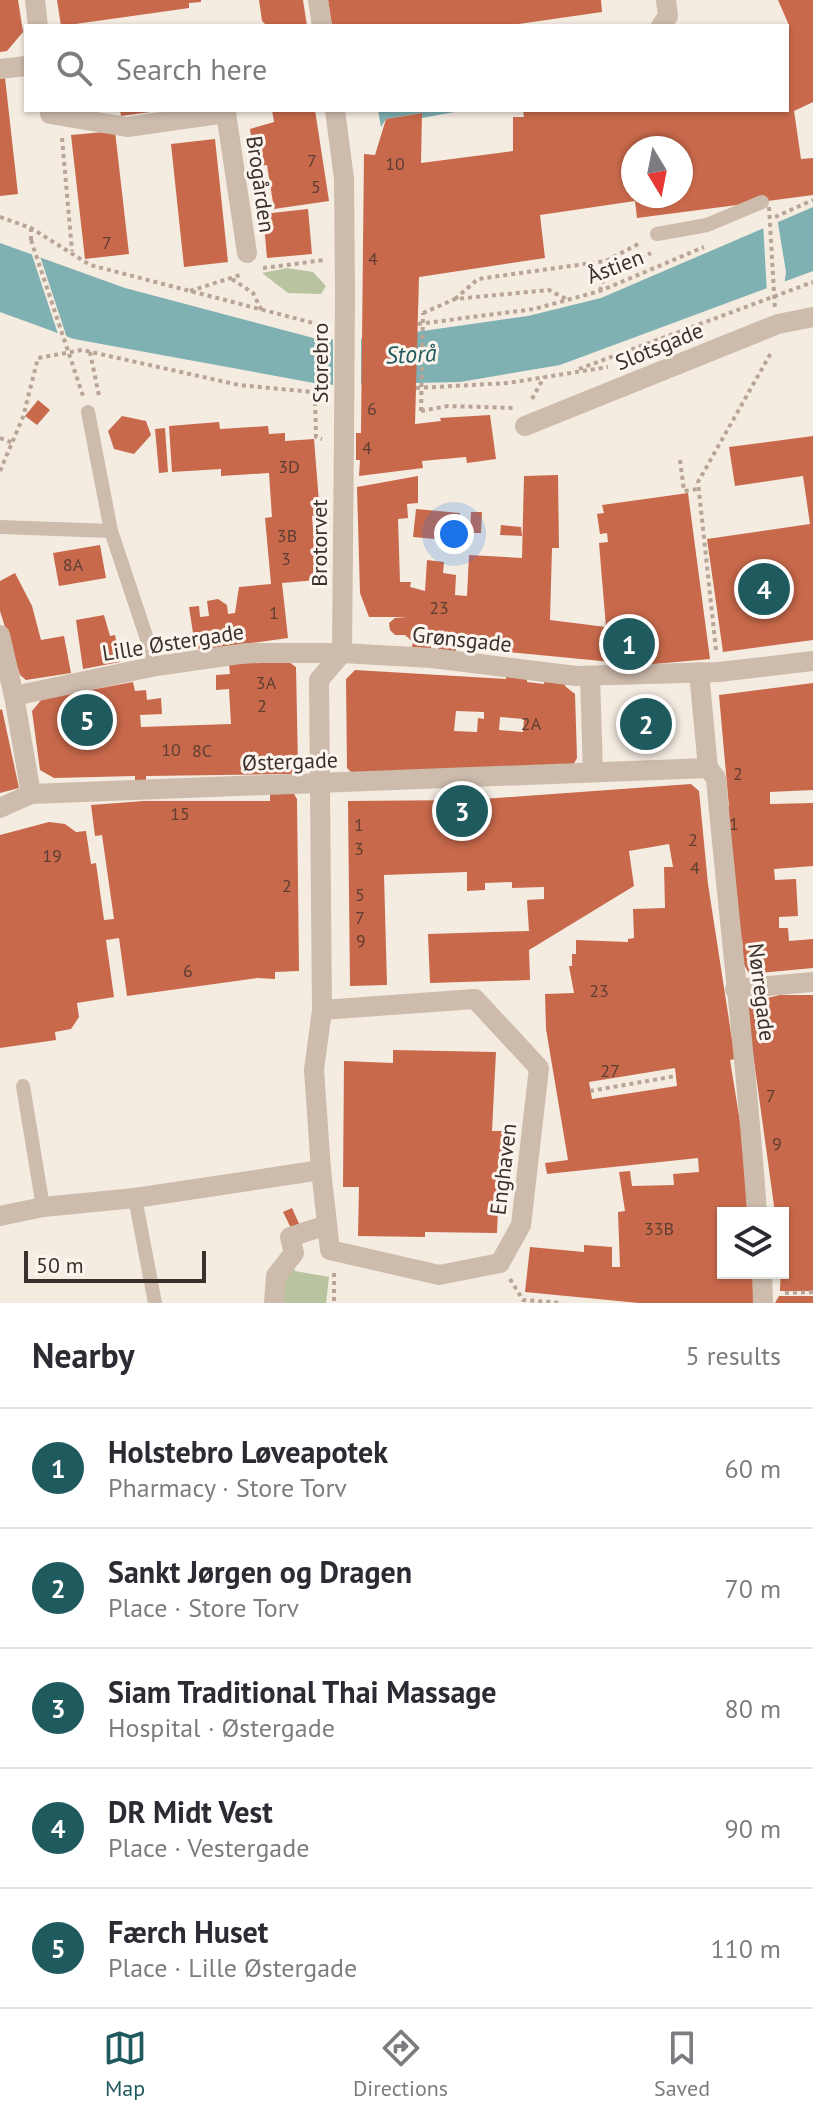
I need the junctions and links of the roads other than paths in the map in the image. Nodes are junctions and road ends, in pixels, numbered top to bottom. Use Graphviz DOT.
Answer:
graph roads {
  1 [pos="35,0"];
  2 [pos="318,0"];
  3 [pos="666,0"];
  4 [pos="38,24"];
  5 [pos="322,24"];
  6 [pos="662,24"];
  7 [pos="24,66"];
  8 [pos="0,69"];
  9 [pos="50,112"];
  10 [pos="335,112"];
  11 [pos="766,205"];
  12 [pos="657,234"];
  13 [pos="252,261"];
  14 [pos="813,317"];
  15 [pos="88,412"];
  16 [pos="525,426"];
  17 [pos="344,434"];
  18 [pos="0,527"];
  19 [pos="111,531"];
  20 [pos="0,635"];
  21 [pos="342,653"];
  22 [pos="813,661"];
  23 [pos="156,666"];
  24 [pos="708,672"];
  25 [pos="583,676"];
  26 [pos="14,696"];
  27 [pos="589,772"];
  28 [pos="712,773"];
  29 [pos="321,784"];
  30 [pos="31,794"];
  31 [pos="0,808"];
  32 [pos="813,982"];
  33 [pos="735,989"];
  34 [pos="322,1010"];
  35 [pos="23,1086"];
  36 [pos="321,1170"];
  37 [pos="135,1198"];
  38 [pos="43,1207"];
  39 [pos="757,1207"];
  40 [pos="0,1216"];
  41 [pos="327,1225"];
  42 [pos="762,1279"];
  43 [pos="763,1299"];
  44 [pos="155,1303"];
  45 [pos="274,1303"];
  1 -- 4 [label="street"];
  2 -- 5 [label="street"];
  3 -- 6 [label="street"];
  7 -- 8 [label="street"];
  9 -- 13 [label="street, Brogården"];
  10 -- 17 [label="street, Storebro, bridge"];
  11 -- 12 [label="lane"];
  14 -- 16 [label="street, Slotsgade"];
  15 -- 19 [label="lane"];
  17 -- 21 [label="street, Brotorvet"];
  18 -- 19 [label="lane"];
  19 -- 23 [label="lane"];
  20 -- 26 [label="street"];
  21 -- 23 [label="street, Lille Østergade"];
  21 -- 25 [label="street, Grønsgade"];
  21 -- 29 [label="street"];
  22 -- 24 [label="street, Grønsgade"];
  23 -- 26 [label="street, Lille Østergade"];
  24 -- 25 [label="street, Grønsgade"];
  24 -- 28 [label="street, Nørregade"];
  25 -- 27 [label="street"];
  26 -- 30 [label="street"];
  27 -- 28 [label="street, Østergade"];
  27 -- 29 [label="street, Østergade"];
  28 -- 33 [label="street, Nørregade"];
  29 -- 30 [label="street, Østergade"];
  29 -- 34 [label="street"];
  30 -- 31 [label="street, Østergade"];
  32 -- 33 [label="street"];
  33 -- 39 [label="street, Nørregade"];
  34 -- 36 [label="street"];
  34 -- 41 [label="street, Enghaven"];
  35 -- 38 [label="lane"];
  36 -- 37 [label="street"];
  36 -- 41 [label="street"];
  37 -- 38 [label="street"];
  37 -- 44 [label="lane"];
  38 -- 40 [label="street"];
  41 -- 45 [label="street"];
  42 -- 43 [label="street"];
}
